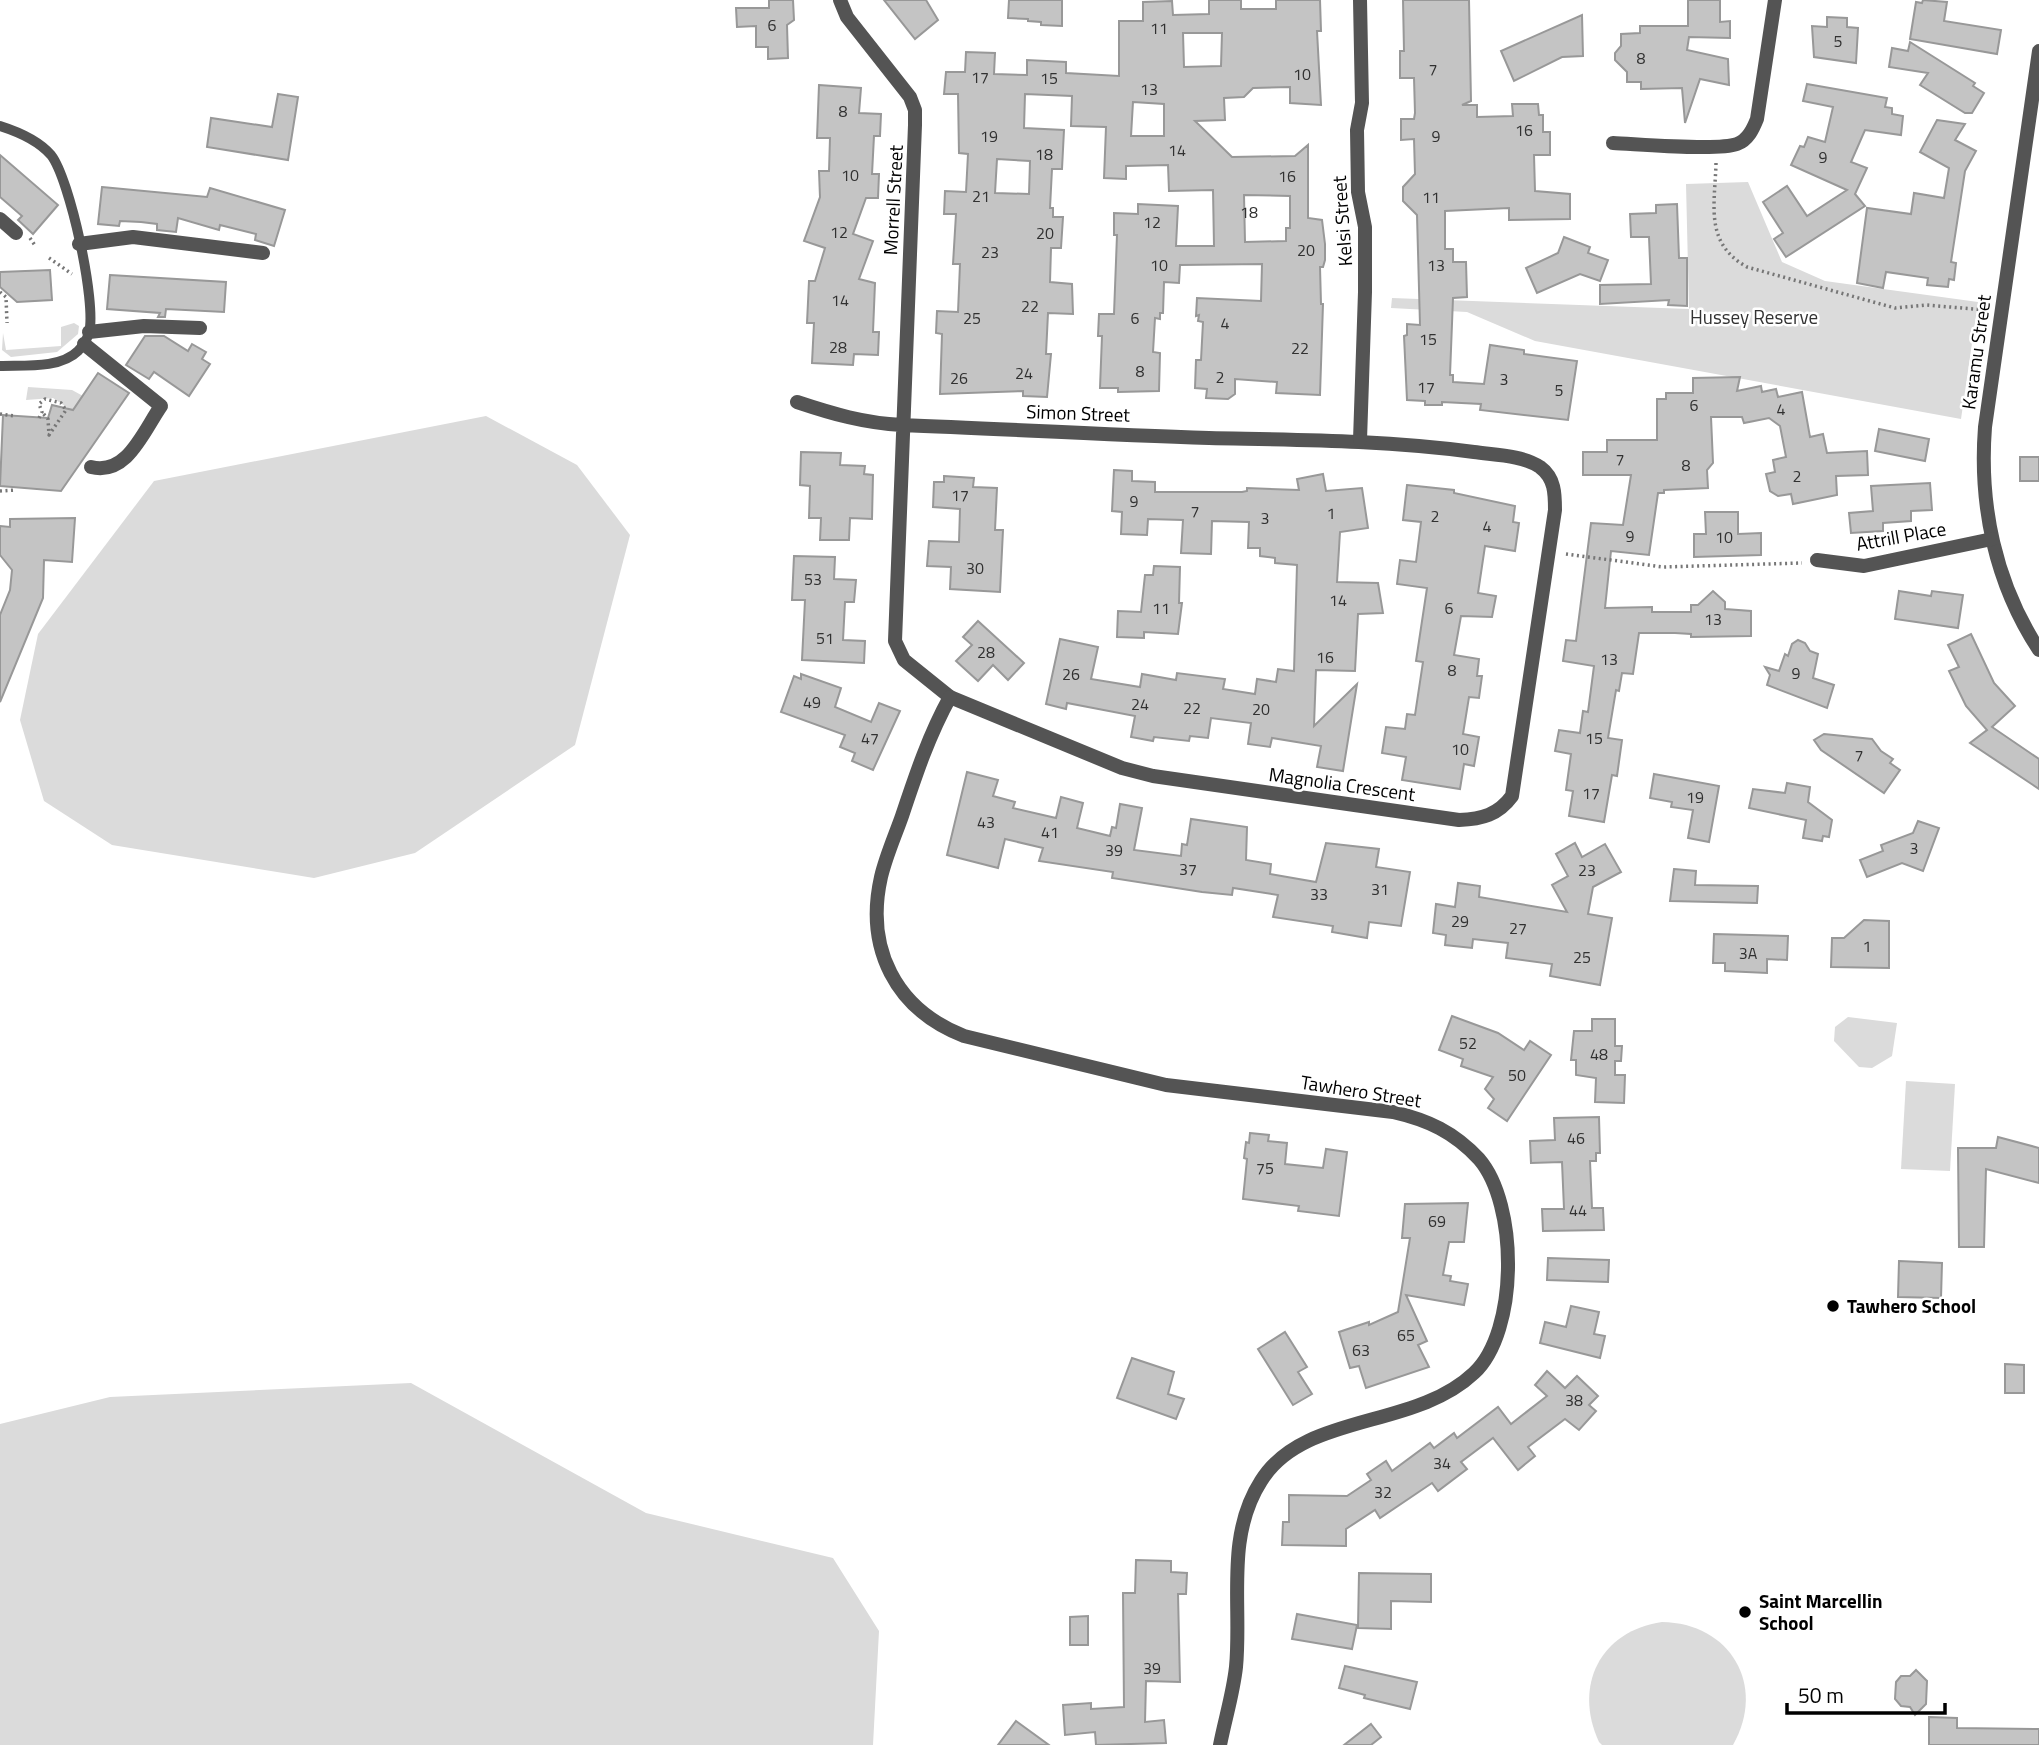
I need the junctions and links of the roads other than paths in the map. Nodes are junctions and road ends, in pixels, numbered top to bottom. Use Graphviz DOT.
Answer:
graph roads {
  1 [pos="840,0"];
  2 [pos="1360,0"];
  3 [pos="1774,0"];
  4 [pos="2039,51"];
  5 [pos="2035,104"];
  6 [pos="0,126"];
  7 [pos="1614,143"];
  8 [pos="0,219"];
  9 [pos="16,233"];
  10 [pos="79,244"];
  11 [pos="263,253"];
  12 [pos="200,328"];
  13 [pos="86,338"];
  14 [pos="0,366"];
  15 [pos="797,402"];
  16 [pos="902,425"];
  17 [pos="1360,440"];
  18 [pos="91,467"];
  19 [pos="1992,538"];
  20 [pos="1817,560"];
  21 [pos="2039,650"];
  22 [pos="950,697"];
  23 [pos="1220,1745"];
  1 -- 16 [label="street, Morrell Street"];
  2 -- 17 [label="street, Kelsi Street"];
  3 -- 7 [label="street"];
  4 -- 5 [label="street, Karamu Street"];
  5 -- 19 [label="street, Karamu Street"];
  6 -- 10 [label="lane"];
  8 -- 9 [label="street"];
  10 -- 11 [label="street"];
  10 -- 13 [label="lane"];
  12 -- 13 [label="street"];
  13 -- 14 [label="lane"];
  13 -- 18 [label="street"];
  15 -- 16 [label="street, Simon Street"];
  16 -- 17 [label="street, Simon Street"];
  16 -- 22 [label="street, Magnolia Crescent"];
  17 -- 22 [label="street, Magnolia Crescent"];
  19 -- 20 [label="street, Attrill Place"];
  19 -- 21 [label="street, Karamu Street"];
  22 -- 23 [label="street, Tawhero Street"];
}
